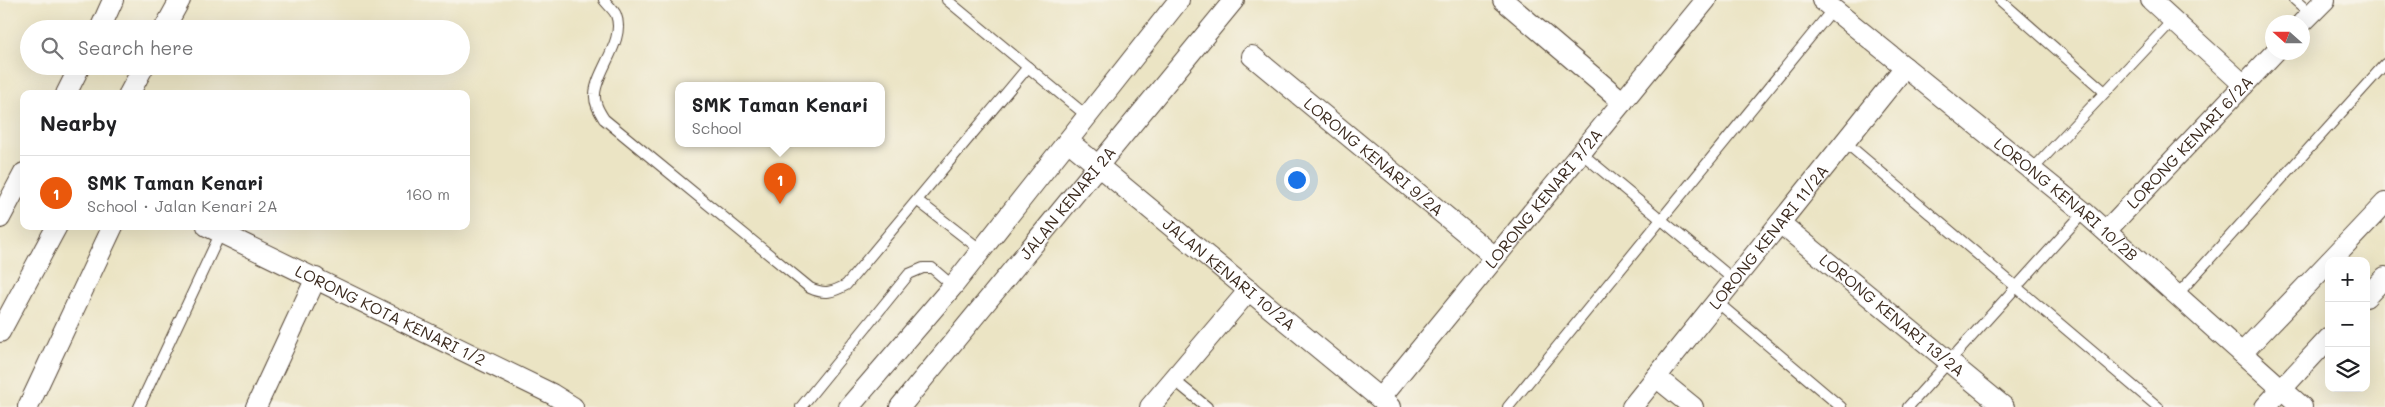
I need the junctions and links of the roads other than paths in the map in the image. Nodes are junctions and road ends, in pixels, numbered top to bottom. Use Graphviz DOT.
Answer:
graph roads {
  1 [pos="113,0"];
  2 [pos="180,0"];
  3 [pos="604,0"];
  4 [pos="947,0"];
  5 [pos="1179,0"];
  6 [pos="1234,0"];
  7 [pos="1503,0"];
  8 [pos="1706,0"];
  9 [pos="2000,0"];
  10 [pos="2151,0"];
  11 [pos="2295,0"];
  12 [pos="2325,0"];
  13 [pos="1827,4"];
  14 [pos="2304,15"];
  15 [pos="2310,16"];
  16 [pos="104,20"];
  17 [pos="169,20"];
  18 [pos="2173,20"];
  19 [pos="1252,56"];
  20 [pos="2267,60"];
  21 [pos="2385,64"];
  22 [pos="1028,67"];
  23 [pos="1905,67"];
  24 [pos="76,75"];
  25 [pos="139,75"];
  26 [pos="2244,85"];
  27 [pos="68,90"];
  28 [pos="131,90"];
  29 [pos="2104,92"];
  30 [pos="1623,102"];
  31 [pos="1088,116"];
  32 [pos="1068,140"];
  33 [pos="1845,142"];
  34 [pos="1581,153"];
  35 [pos="1098,165"];
  36 [pos="2032,170"];
  37 [pos="20,180"];
  38 [pos="918,201"];
  39 [pos="2385,203"];
  40 [pos="2084,212"];
  41 [pos="0,218"];
  42 [pos="1662,220"];
  43 [pos="1780,223"];
  44 [pos="55,230"];
  45 [pos="111,230"];
  46 [pos="214,230"];
  47 [pos="216,230"];
  48 [pos="2106,231"];
  49 [pos="981,250"];
  50 [pos="1496,257"];
  51 [pos="2333,257"];
  52 [pos="2325,265"];
  53 [pos="2385,277"];
  54 [pos="316,278"];
  55 [pos="1734,280"];
  56 [pos="953,286"];
  57 [pos="2016,287"];
  58 [pos="1249,290"];
  59 [pos="2370,293"];
  60 [pos="2177,295"];
  61 [pos="1717,302"];
  62 [pos="0,332"];
  63 [pos="2325,342"];
  64 [pos="2242,353"];
  65 [pos="1948,362"];
  66 [pos="1656,377"];
  67 [pos="1174,380"];
  68 [pos="2282,388"];
  69 [pos="1385,403"];
  70 [pos="28,407"];
  71 [pos="139,407"];
  72 [pos="256,407"];
  73 [pos="573,407"];
  74 [pos="801,407"];
  75 [pos="849,407"];
  76 [pos="900,407"];
  77 [pos="1150,407"];
  78 [pos="1208,407"];
  79 [pos="1508,407"];
  80 [pos="1632,407"];
  81 [pos="1693,407"];
  82 [pos="1841,407"];
  83 [pos="1908,407"];
  84 [pos="2004,407"];
  85 [pos="2158,407"];
  86 [pos="2265,407"];
  87 [pos="2302,407"];
  1 -- 16 [label="street"];
  2 -- 17 [label="street"];
  3 -- 38 [label="lane"];
  4 -- 22 [label="lane"];
  5 -- 31 [label="street"];
  6 -- 35 [label="street, JALAN KENARI 2A"];
  7 -- 30 [label="street"];
  8 -- 30 [label="street, LORONG KENARI 7/2A"];
  9 -- 29 [label="lane"];
  10 -- 18 [label="street"];
  11 -- 14 [label="lane"];
  12 -- 15 [label="street"];
  13 -- 23 [label="street, LORONG KENARI 10/2B"];
  13 -- 42 [label="lane"];
  18 -- 26 [label="street"];
  18 -- 29 [label="lane"];
  19 -- 50 [label="street, LORONG KENARI 9/2A"];
  20 -- 26 [label="street, LORONG KENARI 6/2A"];
  21 -- 60 [label="lane"];
  22 -- 31 [label="lane"];
  22 -- 38 [label="lane"];
  23 -- 33 [label="street, LORONG KENARI 11/2A"];
  23 -- 36 [label="street, LORONG KENARI 10/2B"];
  24 -- 27 [label="street"];
  25 -- 28 [label="street"];
  26 -- 48 [label="street, LORONG KENARI 6/2A"];
  29 -- 36 [label="lane"];
  30 -- 34 [label="street, LORONG KENARI 7/2A"];
  31 -- 32 [label="street"];
  32 -- 35 [label="street, JALAN KENARI 10/2A"];
  32 -- 49 [label="street"];
  33 -- 43 [label="street, LORONG KENARI 11/2A"];
  33 -- 57 [label="lane"];
  34 -- 42 [label="lane"];
  34 -- 50 [label="street, LORONG KENARI 7/2A"];
  35 -- 58 [label="street, JALAN KENARI 10/2A"];
  35 -- 76 [label="street, JALAN KENARI 2A"];
  36 -- 40 [label="street, LORONG KENARI 10/2B"];
  37 -- 41 [label="street"];
  38 -- 49 [label="lane"];
  39 -- 51 [label="street"];
  40 -- 48 [label="street, LORONG KENARI 10/2B"];
  40 -- 57 [label="lane"];
  42 -- 55 [label="lane"];
  42 -- 79 [label="lane"];
  43 -- 55 [label="street, LORONG KENARI 11/2A"];
  43 -- 65 [label="street, LORONG KENARI 13/2A"];
  44 -- 62 [label="street"];
  45 -- 70 [label="street"];
  46 -- 71 [label="lane"];
  47 -- 54 [label="street, LORONG KOTA KENARI 1/2"];
  48 -- 60 [label="street, LORONG KENARI 10/2B"];
  49 -- 56 [label="street"];
  50 -- 69 [label="street, LORONG KENARI 7/2A"];
  52 -- 64 [label="street"];
  53 -- 59 [label="street"];
  54 -- 72 [label="street"];
  54 -- 73 [label="street, LORONG KOTA KENARI 1/2"];
  55 -- 61 [label="street, LORONG KENARI 11/2A"];
  56 -- 74 [label="lane"];
  56 -- 75 [label="street"];
  57 -- 65 [label="lane"];
  57 -- 85 [label="lane"];
  58 -- 67 [label="street"];
  58 -- 69 [label="street, JALAN KENARI 10/2A"];
  60 -- 64 [label="street, LORONG KENARI 10/2B"];
  61 -- 66 [label="street, LORONG KENARI 11/2A"];
  61 -- 82 [label="lane"];
  63 -- 68 [label="street"];
  64 -- 68 [label="street, LORONG KENARI 10/2B"];
  65 -- 83 [label="lane"];
  65 -- 84 [label="street, LORONG KENARI 13/2A"];
  66 -- 80 [label="street, LORONG KENARI 11/2A"];
  66 -- 81 [label="street"];
  67 -- 77 [label="street"];
  67 -- 78 [label="lane"];
  68 -- 86 [label="street"];
  68 -- 87 [label="street, LORONG KENARI 10/2B"];
}
